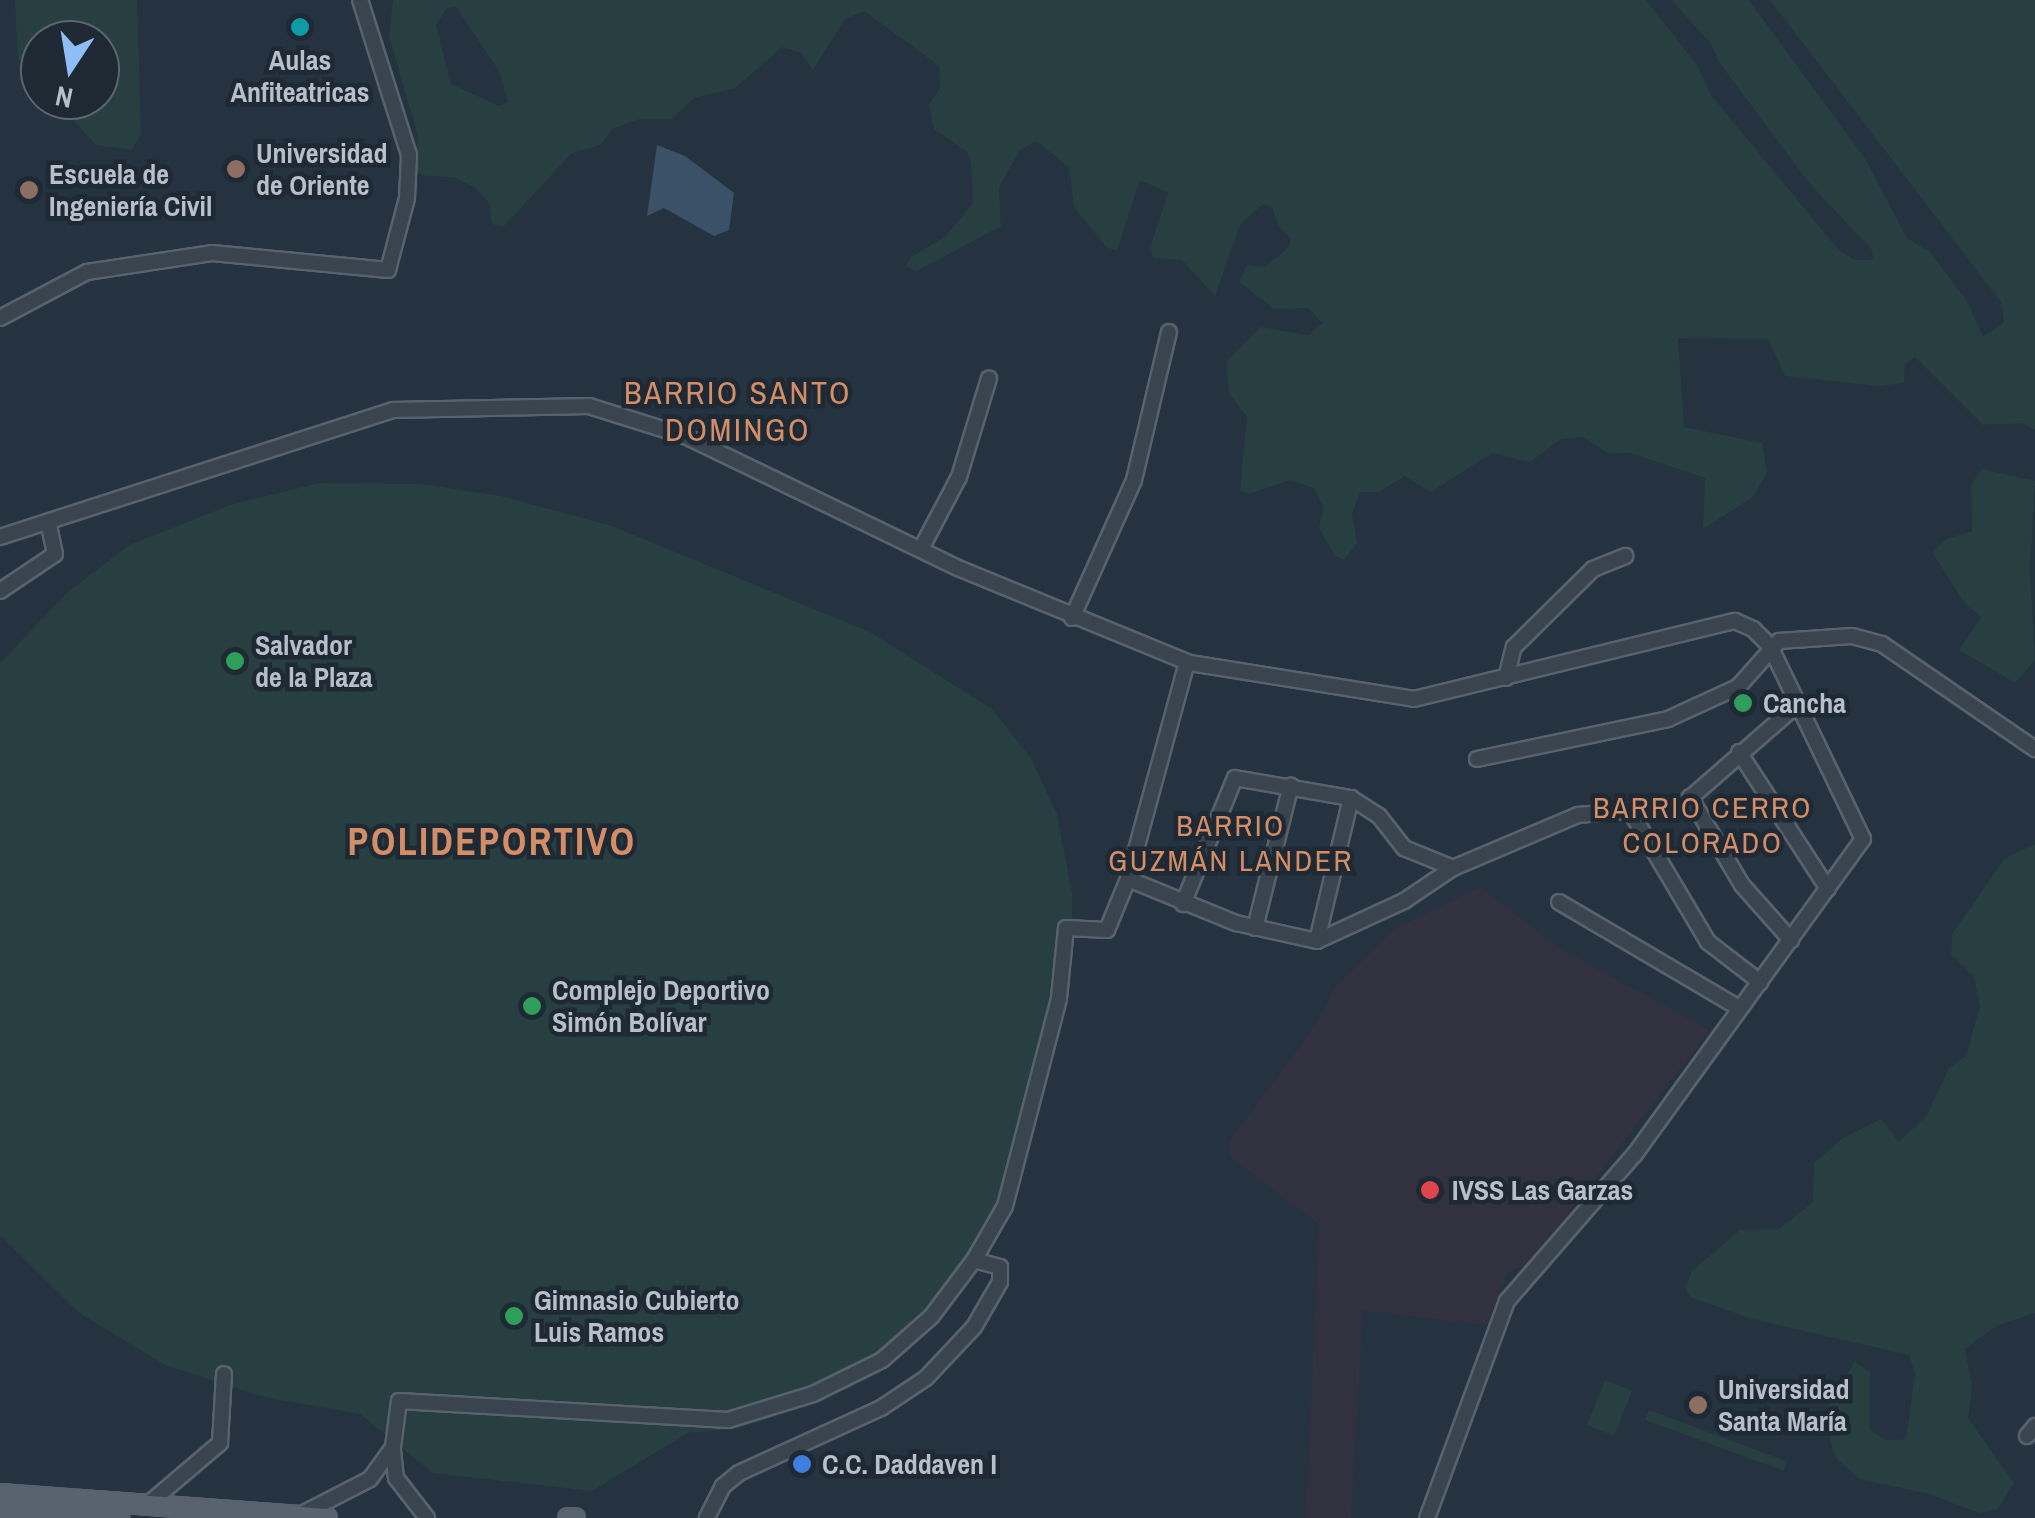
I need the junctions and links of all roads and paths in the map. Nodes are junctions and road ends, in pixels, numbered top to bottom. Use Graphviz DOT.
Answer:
graph roads {
  1 [pos="360,0"];
  2 [pos="0,318"];
  3 [pos="1169,332"];
  4 [pos="989,378"];
  5 [pos="49,525"];
  6 [pos="0,537"];
  7 [pos="921,549"];
  8 [pos="1626,556"];
  9 [pos="0,592"];
  10 [pos="1072,618"];
  11 [pos="1770,646"];
  12 [pos="1187,662"];
  13 [pos="1506,678"];
  14 [pos="1798,702"];
  15 [pos="2035,749"];
  16 [pos="1739,752"];
  17 [pos="1478,760"];
  18 [pos="1292,786"];
  19 [pos="1690,797"];
  20 [pos="1351,798"];
  21 [pos="1632,814"];
  22 [pos="1453,868"];
  23 [pos="1128,879"];
  24 [pos="1828,889"];
  25 [pos="1559,902"];
  26 [pos="1183,904"];
  27 [pos="1255,928"];
  28 [pos="1790,940"];
  29 [pos="1317,941"];
  30 [pos="1760,982"];
  31 [pos="1739,1008"];
  32 [pos="974,1260"];
  33 [pos="224,1374"];
  34 [pos="393,1447"];
  35 [pos="0,1494"];
  36 [pos="147,1505"];
  37 [pos="0,1509"];
  38 [pos="298,1516"];
  39 [pos="120,1518"];
  40 [pos="327,1518"];
  41 [pos="427,1518"];
  42 [pos="707,1518"];
  43 [pos="1428,1518"];
  1 -- 2 [label="street"];
  3 -- 10 [label="street"];
  4 -- 7 [label="street"];
  5 -- 6 [label="street"];
  5 -- 7 [label="street"];
  5 -- 9 [label="street"];
  7 -- 10 [label="street"];
  8 -- 13 [label="street"];
  10 -- 12 [label="street"];
  11 -- 13 [label="street"];
  11 -- 14 [label="street"];
  11 -- 15 [label="street"];
  11 -- 17 [label="street"];
  12 -- 13 [label="street"];
  12 -- 23 [label="street"];
  14 -- 16 [label="street"];
  14 -- 24 [label="street"];
  16 -- 19 [label="street"];
  16 -- 24 [label="street"];
  18 -- 20 [label="street"];
  18 -- 26 [label="street"];
  18 -- 27 [label="street"];
  19 -- 21 [label="street"];
  19 -- 28 [label="street"];
  20 -- 22 [label="street"];
  20 -- 29 [label="street"];
  21 -- 22 [label="street"];
  21 -- 30 [label="street"];
  22 -- 29 [label="street"];
  23 -- 26 [label="street"];
  23 -- 32 [label="street"];
  24 -- 28 [label="street"];
  25 -- 31 [label="street"];
  26 -- 27 [label="street"];
  27 -- 29 [label="street"];
  28 -- 30 [label="street"];
  30 -- 31 [label="street"];
  31 -- 43 [label="street"];
  32 -- 34 [label="street"];
  32 -- 42 [label="street"];
  33 -- 36 [label="street"];
  34 -- 38 [label="street"];
  34 -- 41 [label="street"];
  35 -- 36 [label="main road"];
  36 -- 38 [label="main road"];
  37 -- 39 [label="main road"];
  38 -- 40 [label="main road"];
}
